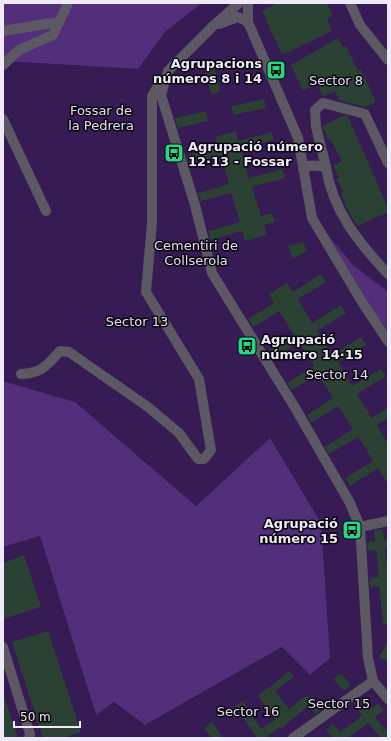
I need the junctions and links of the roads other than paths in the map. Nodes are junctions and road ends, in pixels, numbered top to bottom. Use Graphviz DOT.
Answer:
graph roads {
  1 [pos="68,3"];
  2 [pos="239,3"];
  3 [pos="248,3"];
  4 [pos="350,3"];
  5 [pos="59,22"];
  6 [pos="248,22"];
  7 [pos="212,27"];
  8 [pos="3,31"];
  9 [pos="388,60"];
  10 [pos="3,65"];
  11 [pos="168,71"];
  12 [pos="3,119"];
  13 [pos="388,163"];
  14 [pos="326,167"];
  15 [pos="303,168"];
  16 [pos="46,211"];
  17 [pos="388,274"];
  18 [pos="388,340"];
  19 [pos="21,374"];
  20 [pos="388,521"];
  21 [pos="360,528"];
  22 [pos="3,647"];
  23 [pos="372,681"];
  24 [pos="388,699"];
  25 [pos="29,738"];
  26 [pos="293,738"];
  1 -- 5 [label="street"];
  2 -- 7 [label="street"];
  3 -- 6 [label="street"];
  4 -- 9 [label="street"];
  5 -- 8 [label="street"];
  5 -- 10 [label="street"];
  6 -- 7 [label="street"];
  6 -- 15 [label="street"];
  7 -- 11 [label="street"];
  11 -- 19 [label="street"];
  11 -- 21 [label="street"];
  12 -- 16 [label="street"];
  13 -- 14 [label="street"];
  14 -- 15 [label="street"];
  14 -- 17 [label="street"];
  15 -- 18 [label="street"];
  20 -- 21 [label="street"];
  21 -- 23 [label="street"];
  22 -- 25 [label="street"];
  23 -- 24 [label="street"];
  23 -- 26 [label="street"];
}
